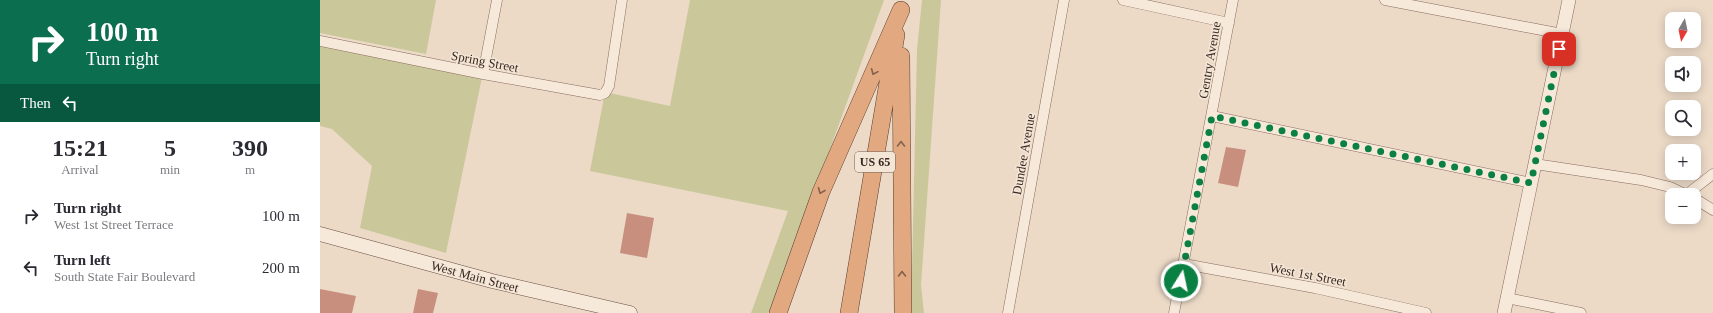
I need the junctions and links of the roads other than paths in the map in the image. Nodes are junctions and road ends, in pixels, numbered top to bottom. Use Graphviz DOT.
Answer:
graph roads {
  1 [pos="497,0"];
  2 [pos="622,0"];
  3 [pos="1064,0"];
  4 [pos="1123,0"];
  5 [pos="1233,0"];
  6 [pos="1385,0"];
  7 [pos="1569,0"];
  8 [pos="901,5"];
  9 [pos="1229,23"];
  10 [pos="1562,34"];
  11 [pos="320,41"];
  12 [pos="483,74"];
  13 [pos="1212,116"];
  14 [pos="1535,164"];
  15 [pos="1713,174"];
  16 [pos="1531,183"];
  17 [pos="1672,188"];
  18 [pos="1696,188"];
  19 [pos="1701,202"];
  20 [pos="1713,210"];
  21 [pos="320,234"];
  22 [pos="1184,264"];
  23 [pos="1507,298"];
  24 [pos="630,313"];
  25 [pos="778,313"];
  26 [pos="849,313"];
  27 [pos="903,313"];
  28 [pos="1008,313"];
  29 [pos="1174,313"];
  30 [pos="1426,313"];
  31 [pos="1504,313"];
  32 [pos="1581,313"];
  1 -- 12 [label="street"];
  2 -- 12 [label="street, Spring Street"];
  3 -- 28 [label="street, Dundee Avenue"];
  4 -- 9 [label="street"];
  5 -- 9 [label="street, Gentry Avenue"];
  6 -- 10 [label="street"];
  7 -- 10 [label="street"];
  8 -- 25 [label="highway, one-way"];
  8 -- 26 [label="highway, US 65"];
  27 -- 8 [label="highway, one-way"];
  9 -- 13 [label="street, Gentry Avenue"];
  10 -- 14 [label="street"];
  11 -- 12 [label="street, Spring Street"];
  13 -- 16 [label="street"];
  13 -- 22 [label="street, Gentry Avenue"];
  14 -- 16 [label="street"];
  14 -- 17 [label="street"];
  15 -- 18 [label="street"];
  16 -- 23 [label="street"];
  19 -- 20 [label="street"];
  21 -- 24 [label="main road, West Main Street"];
  22 -- 29 [label="street, Gentry Avenue"];
  22 -- 30 [label="street, West 1st Street"];
  23 -- 31 [label="street"];
  23 -- 32 [label="street"];
}
